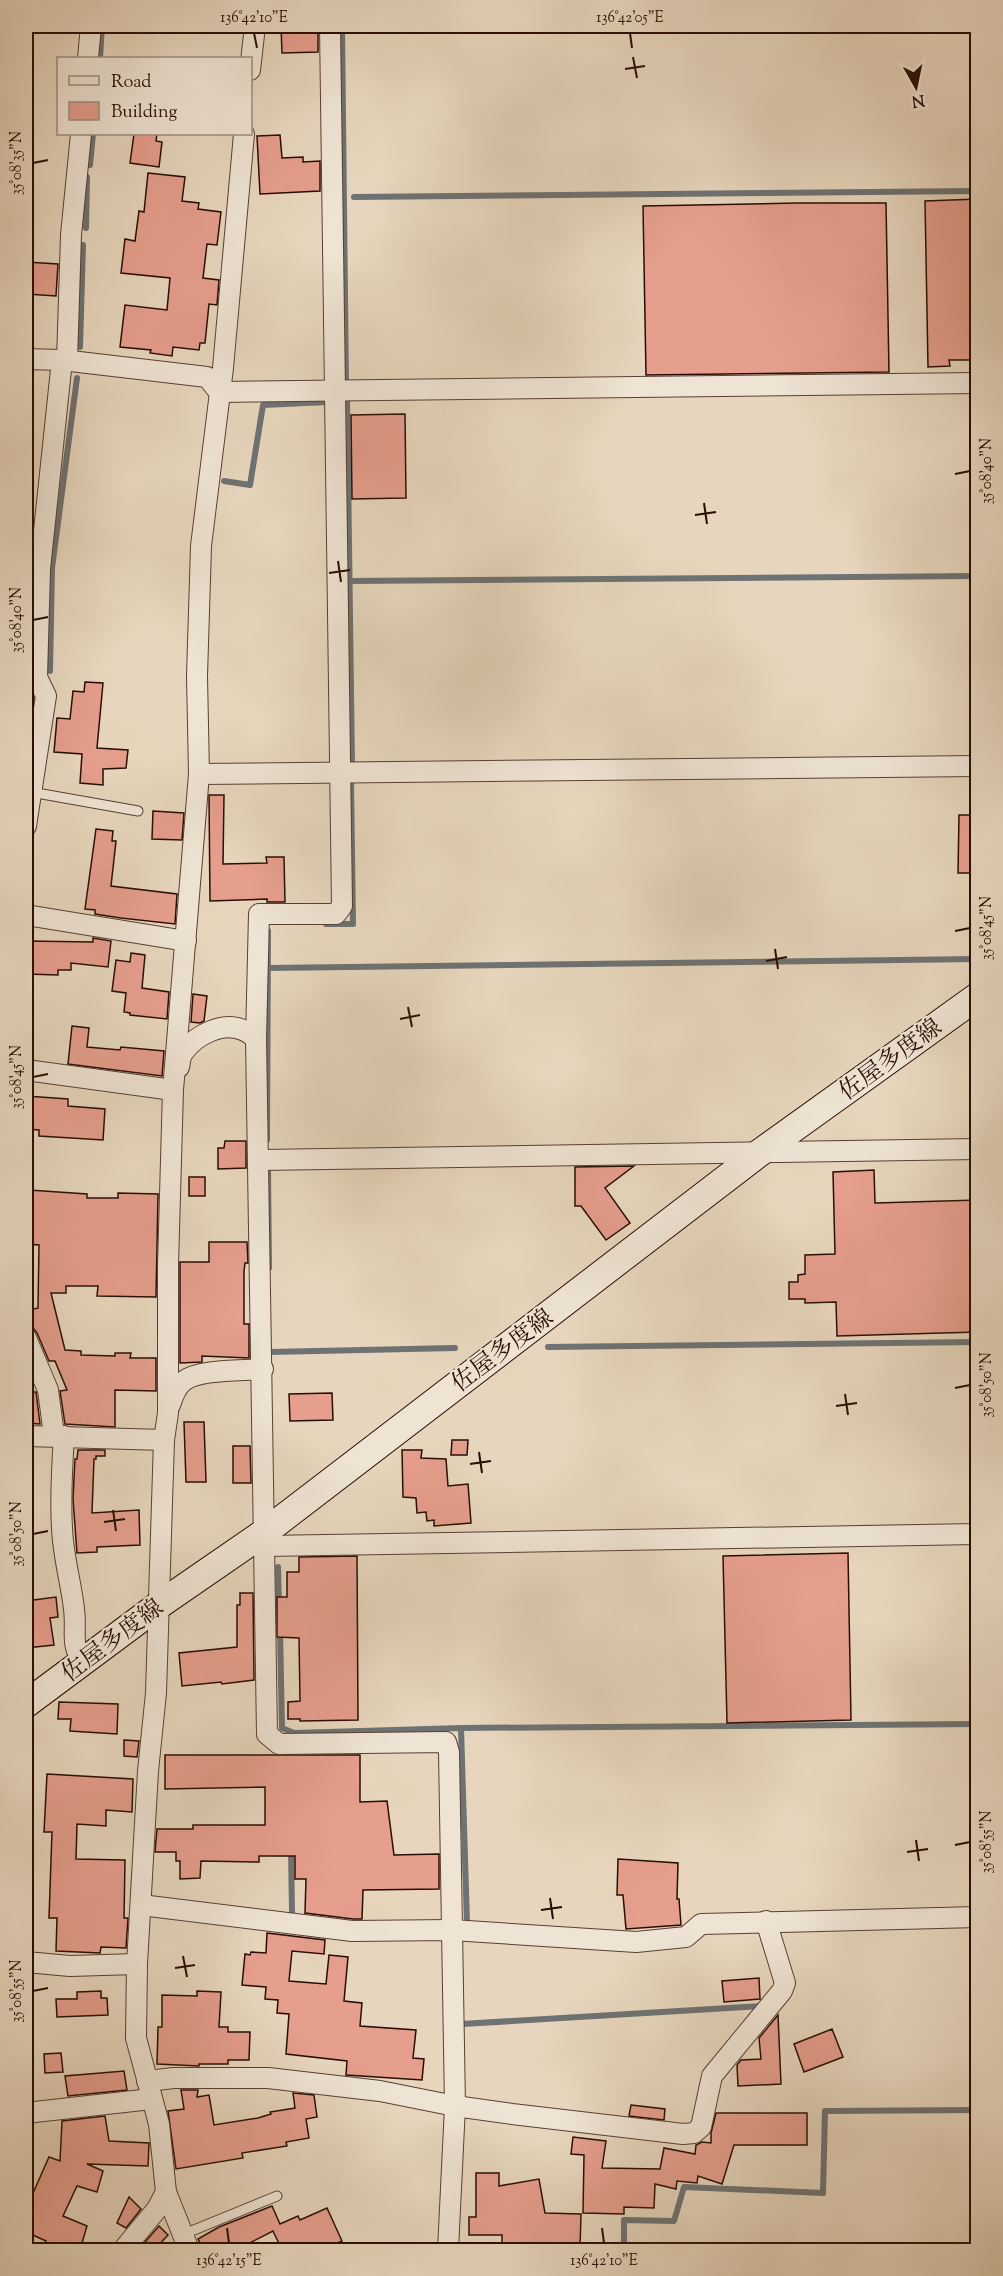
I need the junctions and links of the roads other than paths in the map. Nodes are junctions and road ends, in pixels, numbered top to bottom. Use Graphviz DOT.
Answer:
graph roads {
  1 [pos="91,26"];
  2 [pos="255,26"];
  3 [pos="330,26"];
  4 [pos="88,57"];
  5 [pos="251,57"];
  6 [pos="81,135"];
  7 [pos="244,135"];
  8 [pos="26,359"];
  9 [pos="65,361"];
  10 [pos="978,383"];
  11 [pos="336,390"];
  12 [pos="219,392"];
  13 [pos="31,677"];
  14 [pos="978,766"];
  15 [pos="342,773"];
  16 [pos="199,774"];
  17 [pos="31,792"];
  18 [pos="138,811"];
  19 [pos="26,826"];
  20 [pos="26,915"];
  21 [pos="186,941"];
  22 [pos="978,996"];
  23 [pos="256,1039"];
  24 [pos="26,1070"];
  25 [pos="173,1090"];
  26 [pos="978,1149"];
  27 [pos="758,1154"];
  28 [pos="260,1161"];
  29 [pos="26,1338"];
  30 [pos="262,1369"];
  31 [pos="168,1413"];
  32 [pos="26,1436"];
  33 [pos="59,1436"];
  34 [pos="164,1440"];
  35 [pos="978,1533"];
  36 [pos="265,1539"];
  37 [pos="159,1605"];
  38 [pos="82,1662"];
  39 [pos="26,1704"];
  40 [pos="141,1905"];
  41 [pos="978,1917"];
  42 [pos="766,1921"];
  43 [pos="452,1930"];
  44 [pos="26,1962"];
  45 [pos="138,1964"];
  46 [pos="149,2090"];
  47 [pos="456,2106"];
  48 [pos="26,2113"];
  49 [pos="166,2192"];
  50 [pos="277,2196"];
  51 [pos="186,2242"];
  52 [pos="123,2250"];
  53 [pos="448,2250"];
  1 -- 4 [label="street"];
  2 -- 5 [label="street"];
  3 -- 11 [label="street"];
  6 -- 9 [label="street"];
  7 -- 12 [label="street"];
  8 -- 9 [label="street"];
  9 -- 12 [label="street"];
  9 -- 13 [label="street"];
  10 -- 11 [label="street"];
  11 -- 12 [label="street"];
  11 -- 15 [label="street"];
  12 -- 16 [label="street"];
  13 -- 17 [label="street"];
  14 -- 15 [label="street"];
  15 -- 16 [label="street"];
  15 -- 23 [label="street"];
  16 -- 21 [label="street"];
  17 -- 18 [label="lane"];
  17 -- 19 [label="street"];
  20 -- 21 [label="street"];
  21 -- 25 [label="street"];
  22 -- 27 [label="main road, 佐屋多度線"];
  23 -- 25 [label="street"];
  23 -- 28 [label="street"];
  24 -- 25 [label="street"];
  25 -- 31 [label="street"];
  26 -- 27 [label="street"];
  27 -- 28 [label="street"];
  27 -- 36 [label="main road, 佐屋多度線"];
  28 -- 30 [label="street"];
  29 -- 33 [label="street"];
  30 -- 31 [label="street"];
  30 -- 36 [label="street"];
  31 -- 34 [label="street"];
  32 -- 33 [label="street"];
  33 -- 34 [label="street"];
  33 -- 38 [label="street"];
  34 -- 37 [label="street"];
  35 -- 36 [label="street"];
  36 -- 37 [label="main road, 佐屋多度線"];
  36 -- 43 [label="street"];
  37 -- 38 [label="main road, 佐屋多度線"];
  37 -- 40 [label="street"];
  38 -- 39 [label="main road, 佐屋多度線"];
  40 -- 43 [label="street"];
  40 -- 45 [label="street"];
  41 -- 42 [label="street"];
  42 -- 43 [label="street"];
  42 -- 47 [label="street"];
  43 -- 47 [label="street"];
  44 -- 45 [label="street"];
  45 -- 46 [label="street"];
  46 -- 47 [label="street"];
  46 -- 48 [label="street"];
  46 -- 49 [label="street"];
  47 -- 53 [label="street"];
  49 -- 51 [label="street"];
  49 -- 52 [label="street"];
  50 -- 51 [label="lane"];
}
